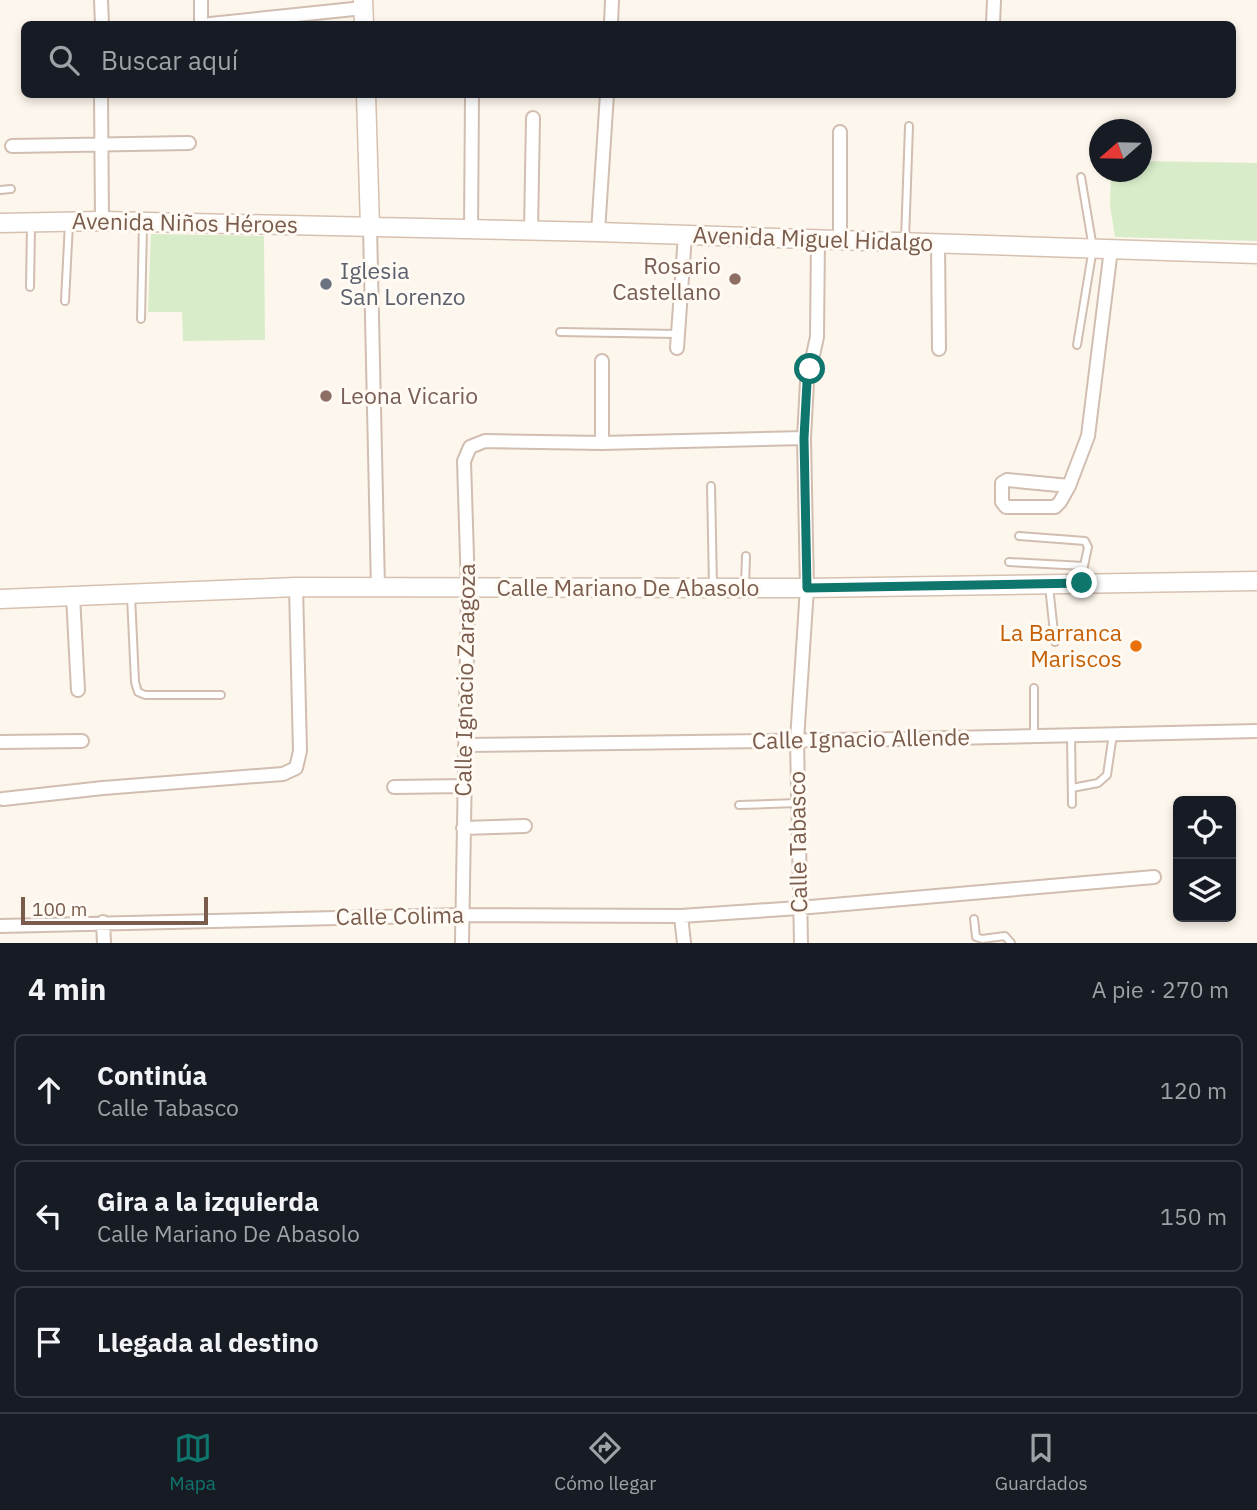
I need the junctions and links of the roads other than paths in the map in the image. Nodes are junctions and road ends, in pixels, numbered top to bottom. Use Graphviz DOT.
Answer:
graph roads {
  1 [pos="102,0"];
  2 [pos="201,0"];
  3 [pos="612,0"];
  4 [pos="994,0"];
  5 [pos="363,11"];
  6 [pos="102,21"];
  7 [pos="201,21"];
  8 [pos="245,21"];
  9 [pos="611,21"];
  10 [pos="993,21"];
  11 [pos="101,98"];
  12 [pos="366,98"];
  13 [pos="472,98"];
  14 [pos="607,98"];
  15 [pos="533,118"];
  16 [pos="909,126"];
  17 [pos="840,132"];
  18 [pos="189,143"];
  19 [pos="101,144"];
  20 [pos="12,146"];
  21 [pos="1081,177"];
  22 [pos="11,189"];
  23 [pos="0,190"];
  24 [pos="69,221"];
  25 [pos="102,221"];
  26 [pos="31,222"];
  27 [pos="143,222"];
  28 [pos="0,223"];
  29 [pos="370,227"];
  30 [pos="471,230"];
  31 [pos="531,231"];
  32 [pos="598,232"];
  33 [pos="685,235"];
  34 [pos="818,239"];
  35 [pos="840,239"];
  36 [pos="904,242"];
  37 [pos="938,243"];
  38 [pos="1102,249"];
  39 [pos="1257,254"];
  40 [pos="30,287"];
  41 [pos="65,301"];
  42 [pos="141,319"];
  43 [pos="560,332"];
  44 [pos="678,334"];
  45 [pos="1077,345"];
  46 [pos="677,348"];
  47 [pos="939,349"];
  48 [pos="602,361"];
  49 [pos="804,438"];
  50 [pos="602,443"];
  51 [pos="711,486"];
  52 [pos="1069,486"];
  53 [pos="1019,536"];
  54 [pos="746,556"];
  55 [pos="1009,562"];
  56 [pos="1083,575"];
  57 [pos="1257,581"];
  58 [pos="1048,584"];
  59 [pos="296,587"];
  60 [pos="378,588"];
  61 [pos="713,588"];
  62 [pos="745,588"];
  63 [pos="807,588"];
  64 [pos="468,589"];
  65 [pos="131,594"];
  66 [pos="73,596"];
  67 [pos="0,599"];
  68 [pos="1055,642"];
  69 [pos="1034,688"];
  70 [pos="78,690"];
  71 [pos="221,695"];
  72 [pos="1257,730"];
  73 [pos="1113,734"];
  74 [pos="1071,735"];
  75 [pos="1034,736"];
  76 [pos="797,740"];
  77 [pos="82,741"];
  78 [pos="0,742"];
  79 [pos="465,745"];
  80 [pos="464,786"];
  81 [pos="394,787"];
  82 [pos="1072,788"];
  83 [pos="3,799"];
  84 [pos="797,803"];
  85 [pos="1072,804"];
  86 [pos="739,805"];
  87 [pos="525,826"];
  88 [pos="463,828"];
  89 [pos="1154,877"];
  90 [pos="799,908"];
  91 [pos="462,915"];
  92 [pos="681,916"];
  93 [pos="974,919"];
  94 [pos="103,922"];
  95 [pos="0,926"];
  96 [pos="104,943"];
  97 [pos="462,943"];
  98 [pos="684,943"];
  99 [pos="801,943"];
  100 [pos="1011,943"];
  1 -- 6 [label="street"];
  2 -- 7 [label="street"];
  3 -- 9 [label="street"];
  4 -- 10 [label="street"];
  5 -- 8 [label="street"];
  11 -- 19 [label="street"];
  12 -- 29 [label="street"];
  13 -- 30 [label="street"];
  14 -- 32 [label="street"];
  15 -- 31 [label="street"];
  16 -- 36 [label="lane"];
  17 -- 35 [label="street"];
  18 -- 19 [label="street"];
  19 -- 20 [label="street"];
  19 -- 25 [label="street"];
  21 -- 38 [label="lane"];
  22 -- 23 [label="lane"];
  24 -- 25 [label="street, Avenida Niños Héroes"];
  24 -- 26 [label="street, Avenida Niños Héroes"];
  24 -- 41 [label="lane"];
  25 -- 27 [label="street, Avenida Niños Héroes"];
  26 -- 28 [label="street, Avenida Niños Héroes"];
  26 -- 40 [label="lane"];
  27 -- 29 [label="street, Avenida Niños Héroes"];
  27 -- 42 [label="lane"];
  29 -- 30 [label="street, Avenida Miguel Hidalgo"];
  29 -- 60 [label="street"];
  30 -- 31 [label="street, Avenida Miguel Hidalgo"];
  31 -- 32 [label="street, Avenida Miguel Hidalgo"];
  32 -- 33 [label="street, Avenida Miguel Hidalgo"];
  33 -- 34 [label="street, Avenida Miguel Hidalgo"];
  33 -- 44 [label="street"];
  34 -- 35 [label="street, Avenida Miguel Hidalgo"];
  34 -- 49 [label="street, Calle Tabasco"];
  35 -- 36 [label="street, Avenida Miguel Hidalgo"];
  36 -- 37 [label="street, Avenida Miguel Hidalgo"];
  37 -- 38 [label="street, Avenida Miguel Hidalgo"];
  37 -- 47 [label="street"];
  38 -- 39 [label="street, Avenida Miguel Hidalgo"];
  38 -- 45 [label="lane"];
  38 -- 52 [label="street"];
  43 -- 44 [label="lane"];
  44 -- 46 [label="street"];
  48 -- 50 [label="street"];
  49 -- 50 [label="street"];
  49 -- 63 [label="street, Calle Tabasco"];
  50 -- 64 [label="street, Calle Ignacio Zaragoza"];
  51 -- 61 [label="lane"];
  52 -- 52 [label="street"];
  53 -- 56 [label="lane"];
  54 -- 62 [label="lane"];
  55 -- 56 [label="lane"];
  56 -- 57 [label="street, Calle Mariano De Abasolo"];
  56 -- 58 [label="street, Calle Mariano De Abasolo"];
  58 -- 63 [label="street, Calle Mariano De Abasolo"];
  58 -- 68 [label="lane"];
  59 -- 60 [label="street, Calle Mariano De Abasolo"];
  59 -- 65 [label="street, Calle Mariano De Abasolo"];
  59 -- 83 [label="street"];
  60 -- 64 [label="street, Calle Mariano De Abasolo"];
  61 -- 62 [label="street, Calle Mariano De Abasolo"];
  61 -- 64 [label="street, Calle Mariano De Abasolo"];
  62 -- 63 [label="street, Calle Mariano De Abasolo"];
  63 -- 76 [label="street, Calle Tabasco"];
  64 -- 79 [label="street, Calle Ignacio Zaragoza"];
  65 -- 66 [label="street, Calle Mariano De Abasolo"];
  65 -- 71 [label="lane"];
  66 -- 67 [label="street, Calle Mariano De Abasolo"];
  66 -- 70 [label="street"];
  69 -- 75 [label="lane"];
  72 -- 73 [label="street, Calle Ignacio Allende"];
  73 -- 74 [label="street, Calle Ignacio Allende"];
  73 -- 82 [label="lane"];
  74 -- 75 [label="street, Calle Ignacio Allende"];
  74 -- 82 [label="lane"];
  75 -- 76 [label="street, Calle Ignacio Allende"];
  76 -- 79 [label="street, Calle Ignacio Allende"];
  76 -- 84 [label="street, Calle Tabasco"];
  77 -- 78 [label="street"];
  79 -- 80 [label="street, Calle Ignacio Zaragoza"];
  80 -- 81 [label="street"];
  80 -- 88 [label="street, Calle Ignacio Zaragoza"];
  82 -- 85 [label="lane"];
  84 -- 86 [label="lane"];
  84 -- 90 [label="street, Calle Tabasco"];
  87 -- 88 [label="street"];
  88 -- 91 [label="street, Calle Ignacio Zaragoza"];
  89 -- 90 [label="street, Calle Colima"];
  90 -- 92 [label="street, Calle Colima"];
  90 -- 99 [label="street, Calle Tabasco"];
  91 -- 92 [label="street, Calle Colima"];
  91 -- 94 [label="street, Calle Colima"];
  91 -- 97 [label="street, Calle Ignacio Zaragoza"];
  92 -- 98 [label="street"];
  93 -- 100 [label="lane"];
  94 -- 95 [label="street, Calle Colima"];
  94 -- 96 [label="street"];
}
